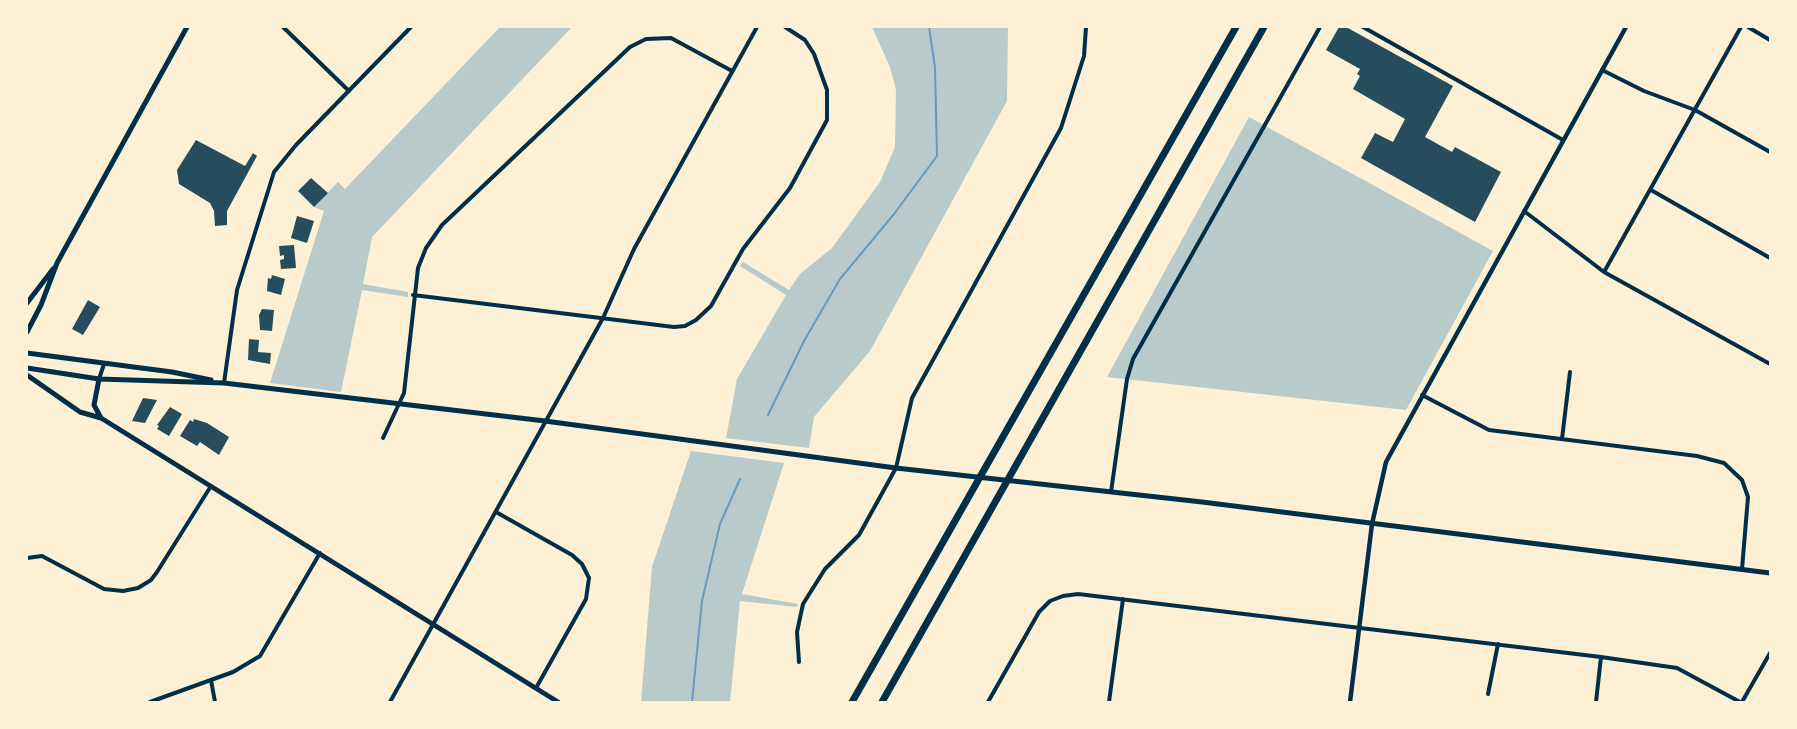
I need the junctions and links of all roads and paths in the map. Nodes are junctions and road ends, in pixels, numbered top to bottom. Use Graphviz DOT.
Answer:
graph roads {
  1 [pos="188,27"];
  2 [pos="283,27"];
  3 [pos="411,27"];
  4 [pos="757,27"];
  5 [pos="785,27"];
  6 [pos="1086,27"];
  7 [pos="1236,27"];
  8 [pos="1264,27"];
  9 [pos="1320,27"];
  10 [pos="1363,27"];
  11 [pos="1626,27"];
  12 [pos="1742,27"];
  13 [pos="1748,27"];
  14 [pos="1770,40"];
  15 [pos="1602,70"];
  16 [pos="732,71"];
  17 [pos="349,91"];
  18 [pos="1695,110"];
  19 [pos="1563,140"];
  20 [pos="1770,152"];
  21 [pos="1651,190"];
  22 [pos="1524,211"];
  23 [pos="1770,258"];
  24 [pos="57,262"];
  25 [pos="1604,272"];
  26 [pos="413,295"];
  27 [pos="27,303"];
  28 [pos="603,318"];
  29 [pos="27,332"];
  30 [pos="27,353"];
  31 [pos="104,364"];
  32 [pos="1770,364"];
  33 [pos="27,368"];
  34 [pos="1570,372"];
  35 [pos="27,375"];
  36 [pos="99,379"];
  37 [pos="224,383"];
  38 [pos="1422,395"];
  39 [pos="401,404"];
  40 [pos="101,418"];
  41 [pos="545,421"];
  42 [pos="383,438"];
  43 [pos="1562,439"];
  44 [pos="896,468"];
  45 [pos="210,486"];
  46 [pos="1111,493"];
  47 [pos="496,512"];
  48 [pos="1372,524"];
  49 [pos="320,553"];
  50 [pos="27,558"];
  51 [pos="1742,570"];
  52 [pos="1770,573"];
  53 [pos="1123,599"];
  54 [pos="434,623"];
  55 [pos="1360,628"];
  56 [pos="1498,644"];
  57 [pos="1770,653"];
  58 [pos="1601,657"];
  59 [pos="799,662"];
  60 [pos="211,680"];
  61 [pos="536,688"];
  62 [pos="1488,694"];
  63 [pos="150,702"];
  64 [pos="215,702"];
  65 [pos="390,702"];
  66 [pos="558,702"];
  67 [pos="852,702"];
  68 [pos="882,702"];
  69 [pos="988,702"];
  70 [pos="1109,702"];
  71 [pos="1350,702"];
  72 [pos="1596,702"];
  73 [pos="1741,702"];
  1 -- 24 [label="main road"];
  2 -- 17 [label="street"];
  3 -- 17 [label="street"];
  4 -- 16 [label="street"];
  5 -- 28 [label="street"];
  6 -- 44 [label="street"];
  7 -- 67 [label="highway"];
  8 -- 68 [label="highway"];
  9 -- 46 [label="street"];
  10 -- 19 [label="street"];
  11 -- 15 [label="street"];
  12 -- 18 [label="street"];
  13 -- 14 [label="street"];
  15 -- 18 [label="street"];
  15 -- 19 [label="street"];
  16 -- 26 [label="street"];
  16 -- 28 [label="street"];
  17 -- 37 [label="street"];
  18 -- 20 [label="street"];
  18 -- 21 [label="street"];
  19 -- 22 [label="street"];
  21 -- 23 [label="street"];
  21 -- 25 [label="street"];
  22 -- 25 [label="street"];
  22 -- 38 [label="street"];
  24 -- 27 [label="main road"];
  24 -- 29 [label="main road"];
  25 -- 32 [label="street"];
  26 -- 28 [label="street"];
  26 -- 39 [label="street"];
  28 -- 41 [label="street"];
  30 -- 31 [label="main road"];
  31 -- 36 [label="street"];
  31 -- 37 [label="main road"];
  33 -- 36 [label="main road"];
  34 -- 43 [label="street"];
  35 -- 40 [label="main road"];
  36 -- 37 [label="main road"];
  36 -- 40 [label="main road"];
  37 -- 39 [label="main road"];
  38 -- 43 [label="street"];
  38 -- 48 [label="street"];
  39 -- 41 [label="main road"];
  39 -- 42 [label="street"];
  40 -- 45 [label="main road"];
  41 -- 44 [label="main road"];
  41 -- 47 [label="street"];
  43 -- 51 [label="street"];
  44 -- 46 [label="main road"];
  44 -- 59 [label="street"];
  45 -- 49 [label="main road"];
  45 -- 50 [label="street"];
  46 -- 48 [label="main road"];
  47 -- 54 [label="street"];
  47 -- 61 [label="street"];
  48 -- 51 [label="main road"];
  48 -- 55 [label="street"];
  49 -- 54 [label="main road"];
  49 -- 60 [label="street"];
  51 -- 52 [label="main road"];
  53 -- 55 [label="street"];
  53 -- 69 [label="street"];
  53 -- 70 [label="street"];
  54 -- 61 [label="main road"];
  54 -- 65 [label="street"];
  55 -- 56 [label="street"];
  55 -- 71 [label="street"];
  56 -- 58 [label="street"];
  56 -- 62 [label="street"];
  57 -- 73 [label="street"];
  58 -- 72 [label="street"];
  58 -- 73 [label="street"];
  60 -- 63 [label="street"];
  60 -- 64 [label="street"];
  61 -- 66 [label="main road"];
}
